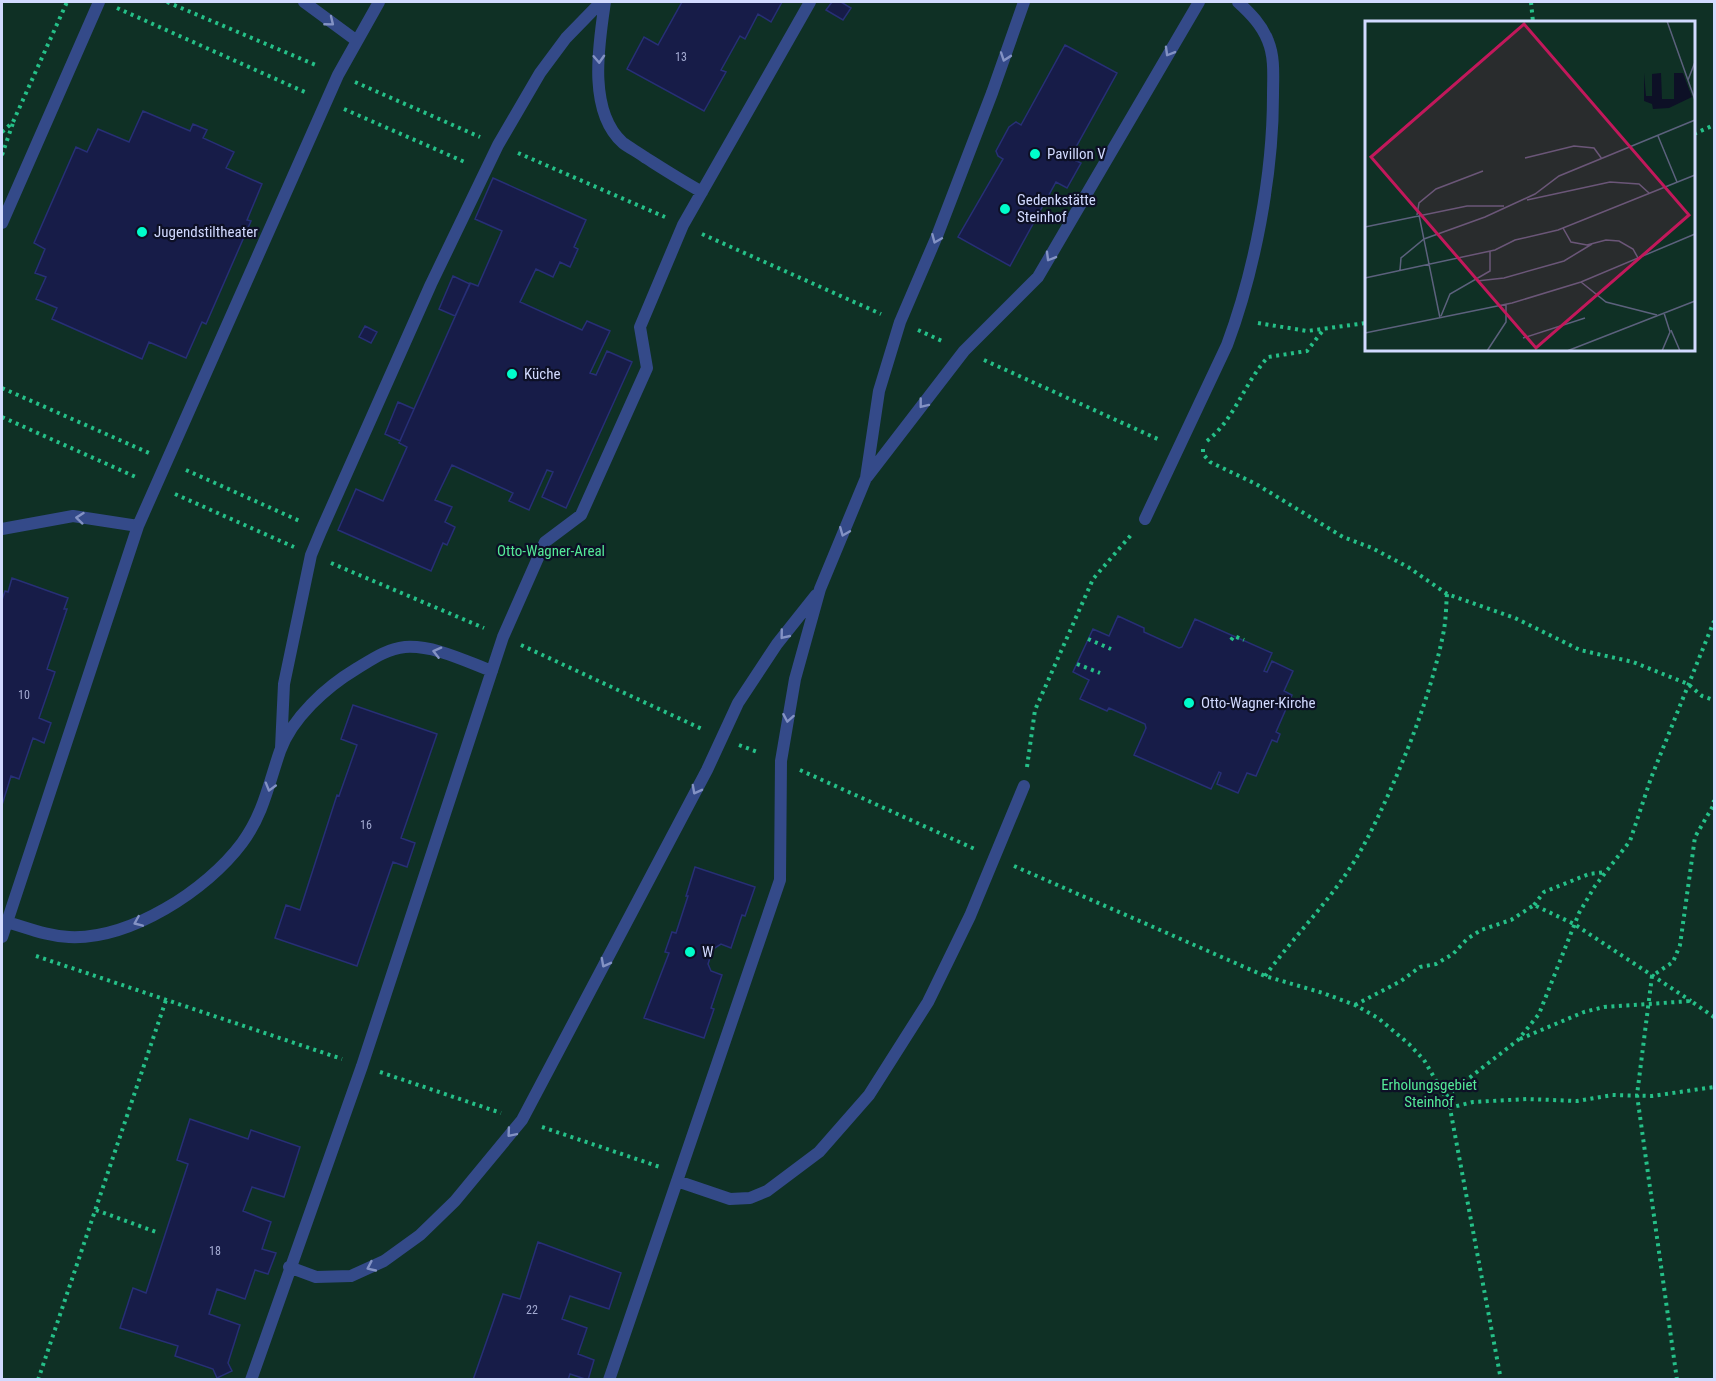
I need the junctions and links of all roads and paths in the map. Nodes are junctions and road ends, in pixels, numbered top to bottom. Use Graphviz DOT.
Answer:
graph roads {
  1 [pos="67,2"];
  2 [pos="99,2"];
  3 [pos="167,2"];
  4 [pos="304,2"];
  5 [pos="379,2"];
  6 [pos="603,2"];
  7 [pos="810,2"];
  8 [pos="1024,2"];
  9 [pos="1199,2"];
  10 [pos="1238,2"];
  11 [pos="1531,2"];
  12 [pos="113,6"];
  13 [pos="1533,21"];
  14 [pos="357,41"];
  15 [pos="338,75"];
  16 [pos="326,101"];
  17 [pos="13,122"];
  18 [pos="1714,125"];
  19 [pos="2,131"];
  20 [pos="1695,134"];
  21 [pos="498,145"];
  22 [pos="2,155"];
  23 [pos="485,171"];
  24 [pos="702,192"];
  25 [pos="2,223"];
  26 [pos="683,225"];
  27 [pos="1238,316"];
  28 [pos="900,322"];
  29 [pos="1365,323"];
  30 [pos="1324,329"];
  31 [pos="964,351"];
  32 [pos="2,417"];
  33 [pos="1178,449"];
  34 [pos="866,478"];
  35 [pos="157,486"];
  36 [pos="1145,519"];
  37 [pos="138,526"];
  38 [pos="2,529"];
  39 [pos="311,555"];
  40 [pos="820,589"];
  41 [pos="1447,594"];
  42 [pos="1714,621"];
  43 [pos="504,637"];
  44 [pos="1089,639"];
  45 [pos="1232,640"];
  46 [pos="1244,640"];
  47 [pos="1111,649"];
  48 [pos="1077,664"];
  49 [pos="492,671"];
  50 [pos="1100,674"];
  51 [pos="1688,684"];
  52 [pos="1714,700"];
  53 [pos="722,738"];
  54 [pos="281,748"];
  55 [pos="781,761"];
  56 [pos="1024,786"];
  57 [pos="1714,800"];
  58 [pos="995,858"];
  59 [pos="1008,864"];
  60 [pos="1606,872"];
  61 [pos="1534,905"];
  62 [pos="7,922"];
  63 [pos="1574,924"];
  64 [pos="2,937"];
  65 [pos="1265,976"];
  66 [pos="1652,976"];
  67 [pos="166,1000"];
  68 [pos="1691,1001"];
  69 [pos="1649,1003"];
  70 [pos="1355,1005"];
  71 [pos="1714,1017"];
  72 [pos="1518,1040"];
  73 [pos="1714,1087"];
  74 [pos="1637,1095"];
  75 [pos="1446,1096"];
  76 [pos="1449,1108"];
  77 [pos="677,1181"];
  78 [pos="96,1210"];
  79 [pos="156,1232"];
  80 [pos="289,1267"];
  81 [pos="38,1380"];
  82 [pos="251,1380"];
  83 [pos="609,1380"];
  84 [pos="1501,1380"];
  85 [pos="1677,1380"];
  1 -- 17 [label="path"];
  2 -- 25 [label="lane"];
  3 -- 15 [label="path"];
  4 -- 14 [label="lane, one-way"];
  5 -- 14 [label="lane"];
  6 -- 21 [label="lane"];
  6 -- 24 [label="lane, one-way"];
  7 -- 24 [label="lane"];
  8 -- 28 [label="lane, one-way"];
  9 -- 31 [label="lane, one-way"];
  10 -- 27 [label="lane"];
  11 -- 13 [label="path"];
  12 -- 16 [label="path"];
  14 -- 15 [label="lane"];
  15 -- 16 [label="lane"];
  15 -- 21 [label="path"];
  16 -- 23 [label="path"];
  16 -- 35 [label="lane"];
  17 -- 19 [label="path"];
  17 -- 22 [label="path"];
  18 -- 20 [label="path"];
  21 -- 23 [label="lane"];
  21 -- 26 [label="path"];
  23 -- 39 [label="lane"];
  24 -- 26 [label="lane"];
  26 -- 28 [label="path"];
  26 -- 43 [label="lane"];
  27 -- 30 [label="path"];
  27 -- 33 [label="lane"];
  28 -- 31 [label="path"];
  28 -- 34 [label="lane"];
  29 -- 30 [label="path"];
  30 -- 41 [label="path"];
  31 -- 33 [label="path"];
  31 -- 34 [label="lane, one-way"];
  32 -- 35 [label="path"];
  33 -- 36 [label="lane"];
  34 -- 40 [label="lane, one-way"];
  35 -- 37 [label="lane"];
  35 -- 39 [label="path"];
  36 -- 56 [label="path"];
  37 -- 38 [label="lane, one-way"];
  37 -- 62 [label="lane"];
  39 -- 43 [label="path"];
  39 -- 54 [label="lane"];
  40 -- 53 [label="lane, one-way"];
  40 -- 55 [label="lane, one-way"];
  41 -- 51 [label="path"];
  41 -- 65 [label="path"];
  42 -- 51 [label="path"];
  43 -- 49 [label="lane"];
  43 -- 53 [label="path"];
  44 -- 47 [label="path"];
  45 -- 46 [label="path"];
  48 -- 50 [label="path"];
  49 -- 54 [label="lane, one-way"];
  49 -- 80 [label="lane"];
  51 -- 52 [label="path"];
  51 -- 60 [label="path"];
  53 -- 55 [label="path"];
  53 -- 80 [label="lane, one-way"];
  54 -- 62 [label="lane, one-way"];
  55 -- 58 [label="path"];
  55 -- 77 [label="lane"];
  56 -- 58 [label="lane"];
  57 -- 66 [label="path"];
  58 -- 77 [label="lane"];
  59 -- 65 [label="path"];
  60 -- 61 [label="path"];
  60 -- 63 [label="path"];
  61 -- 63 [label="path"];
  61 -- 70 [label="path"];
  62 -- 64 [label="lane"];
  63 -- 66 [label="path"];
  63 -- 72 [label="path"];
  65 -- 70 [label="path"];
  66 -- 68 [label="path"];
  66 -- 69 [label="path"];
  67 -- 78 [label="path"];
  68 -- 69 [label="path"];
  68 -- 71 [label="path"];
  69 -- 72 [label="path"];
  69 -- 74 [label="path"];
  70 -- 75 [label="path"];
  72 -- 75 [label="path"];
  73 -- 74 [label="path"];
  74 -- 76 [label="path"];
  74 -- 85 [label="path"];
  75 -- 76 [label="path"];
  76 -- 84 [label="path"];
  77 -- 83 [label="lane"];
  78 -- 79 [label="path"];
  78 -- 81 [label="path"];
  80 -- 82 [label="lane"];
}
